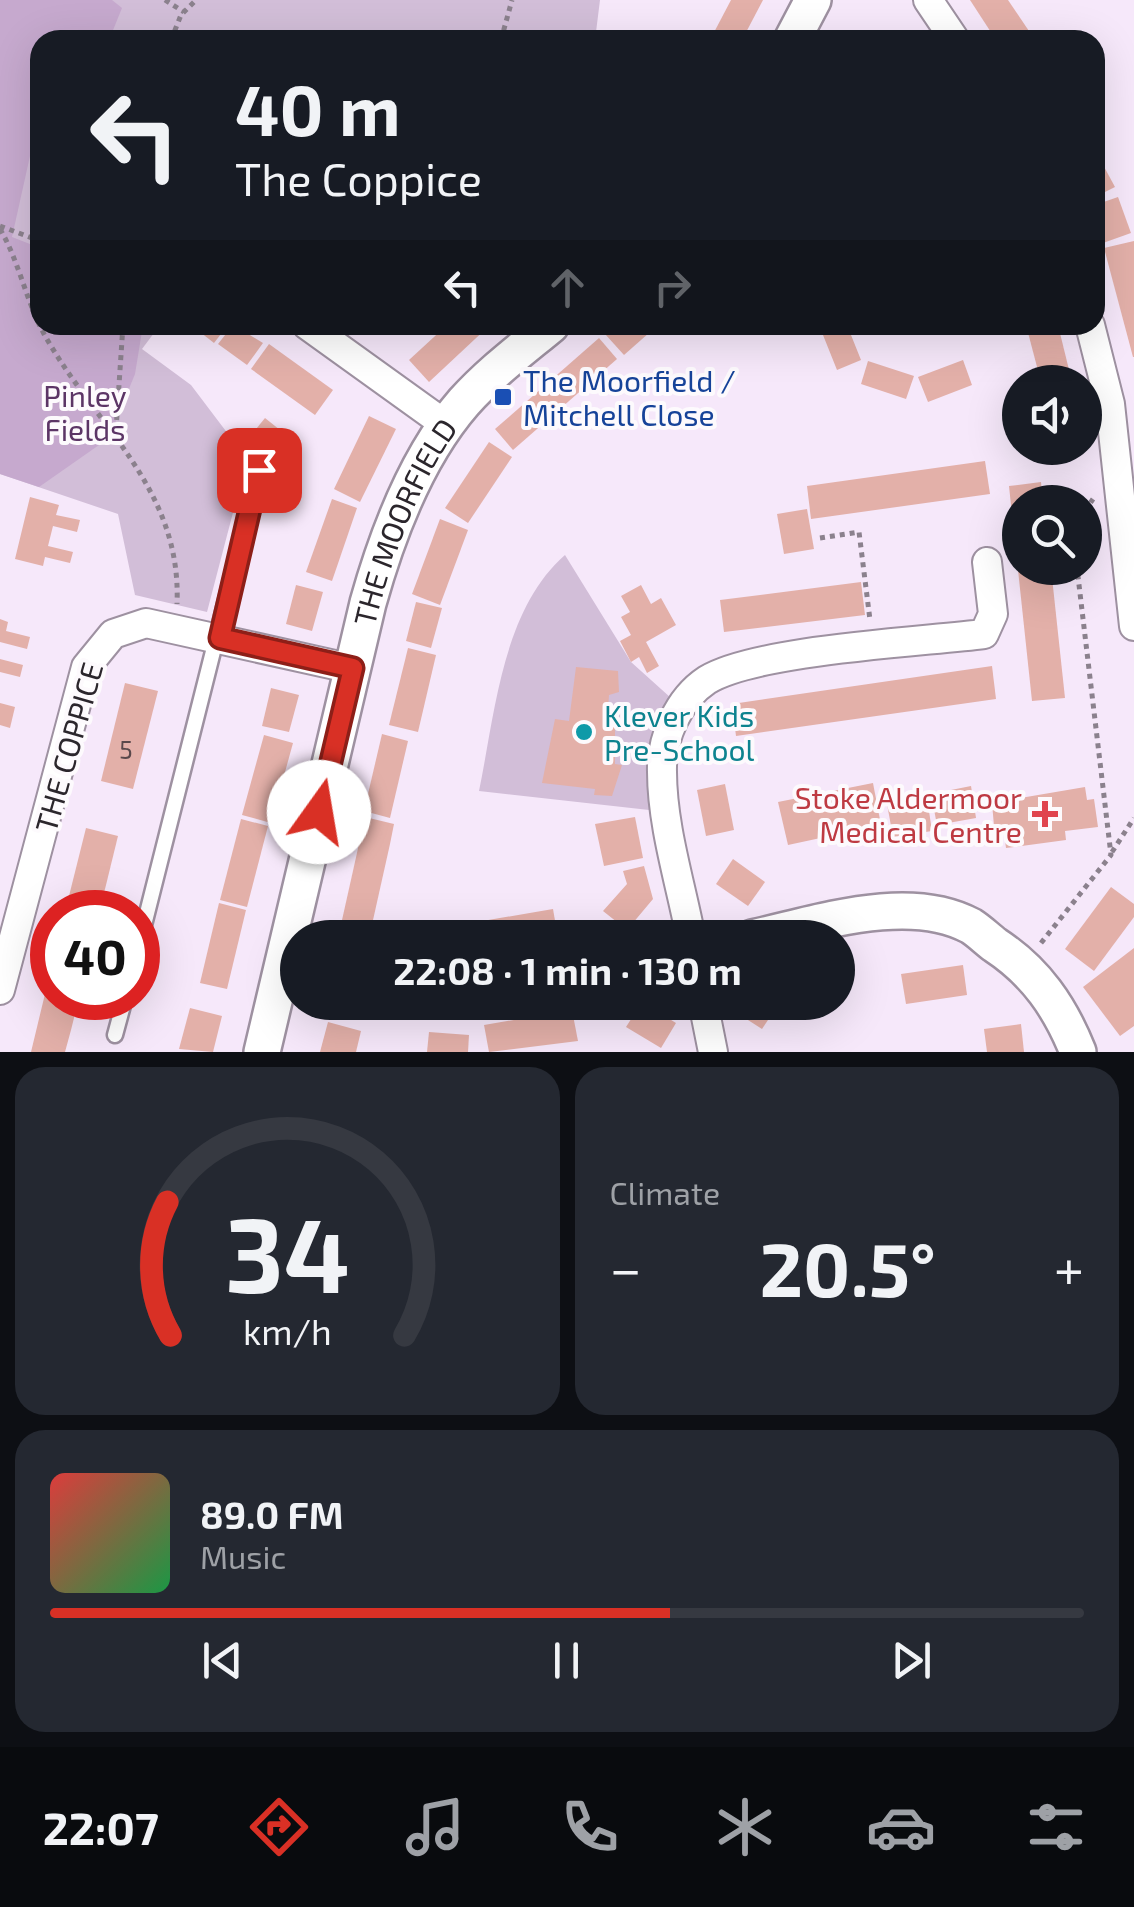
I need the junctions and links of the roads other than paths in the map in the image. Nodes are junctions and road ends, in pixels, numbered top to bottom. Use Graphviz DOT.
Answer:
graph roads {
  1 [pos="813,0"];
  2 [pos="928,0"];
  3 [pos="797,30"];
  4 [pos="948,30"];
  5 [pos="321,335"];
  6 [pos="540,335"];
  7 [pos="1093,335"];
  8 [pos="446,424"];
  9 [pos="259,470"];
  10 [pos="987,562"];
  11 [pos="1134,626"];
  12 [pos="220,638"];
  13 [pos="353,668"];
  14 [pos="153,890"];
  15 [pos="299,920"];
  16 [pos="687,920"];
  17 [pos="846,920"];
  18 [pos="0,990"];
  19 [pos="280,992"];
  20 [pos="119,1020"];
  21 [pos="707,1020"];
  22 [pos="115,1035"];
  23 [pos="262,1052"];
  24 [pos="713,1052"];
  25 [pos="1078,1052"];
  1 -- 3 [label="street"];
  2 -- 4 [label="street"];
  5 -- 8 [label="street"];
  6 -- 8 [label="street, THE MOORFIELD"];
  7 -- 11 [label="street"];
  8 -- 13 [label="street, THE MOORFIELD"];
  9 -- 12 [label="lane"];
  10 -- 16 [label="street"];
  12 -- 13 [label="street, THE COPPICE"];
  12 -- 14 [label="lane"];
  12 -- 18 [label="street, THE COPPICE"];
  13 -- 15 [label="street, THE MOORFIELD"];
  17 -- 25 [label="street"];
  19 -- 23 [label="street, THE MOORFIELD"];
  20 -- 22 [label="lane"];
  21 -- 24 [label="street"];
}
